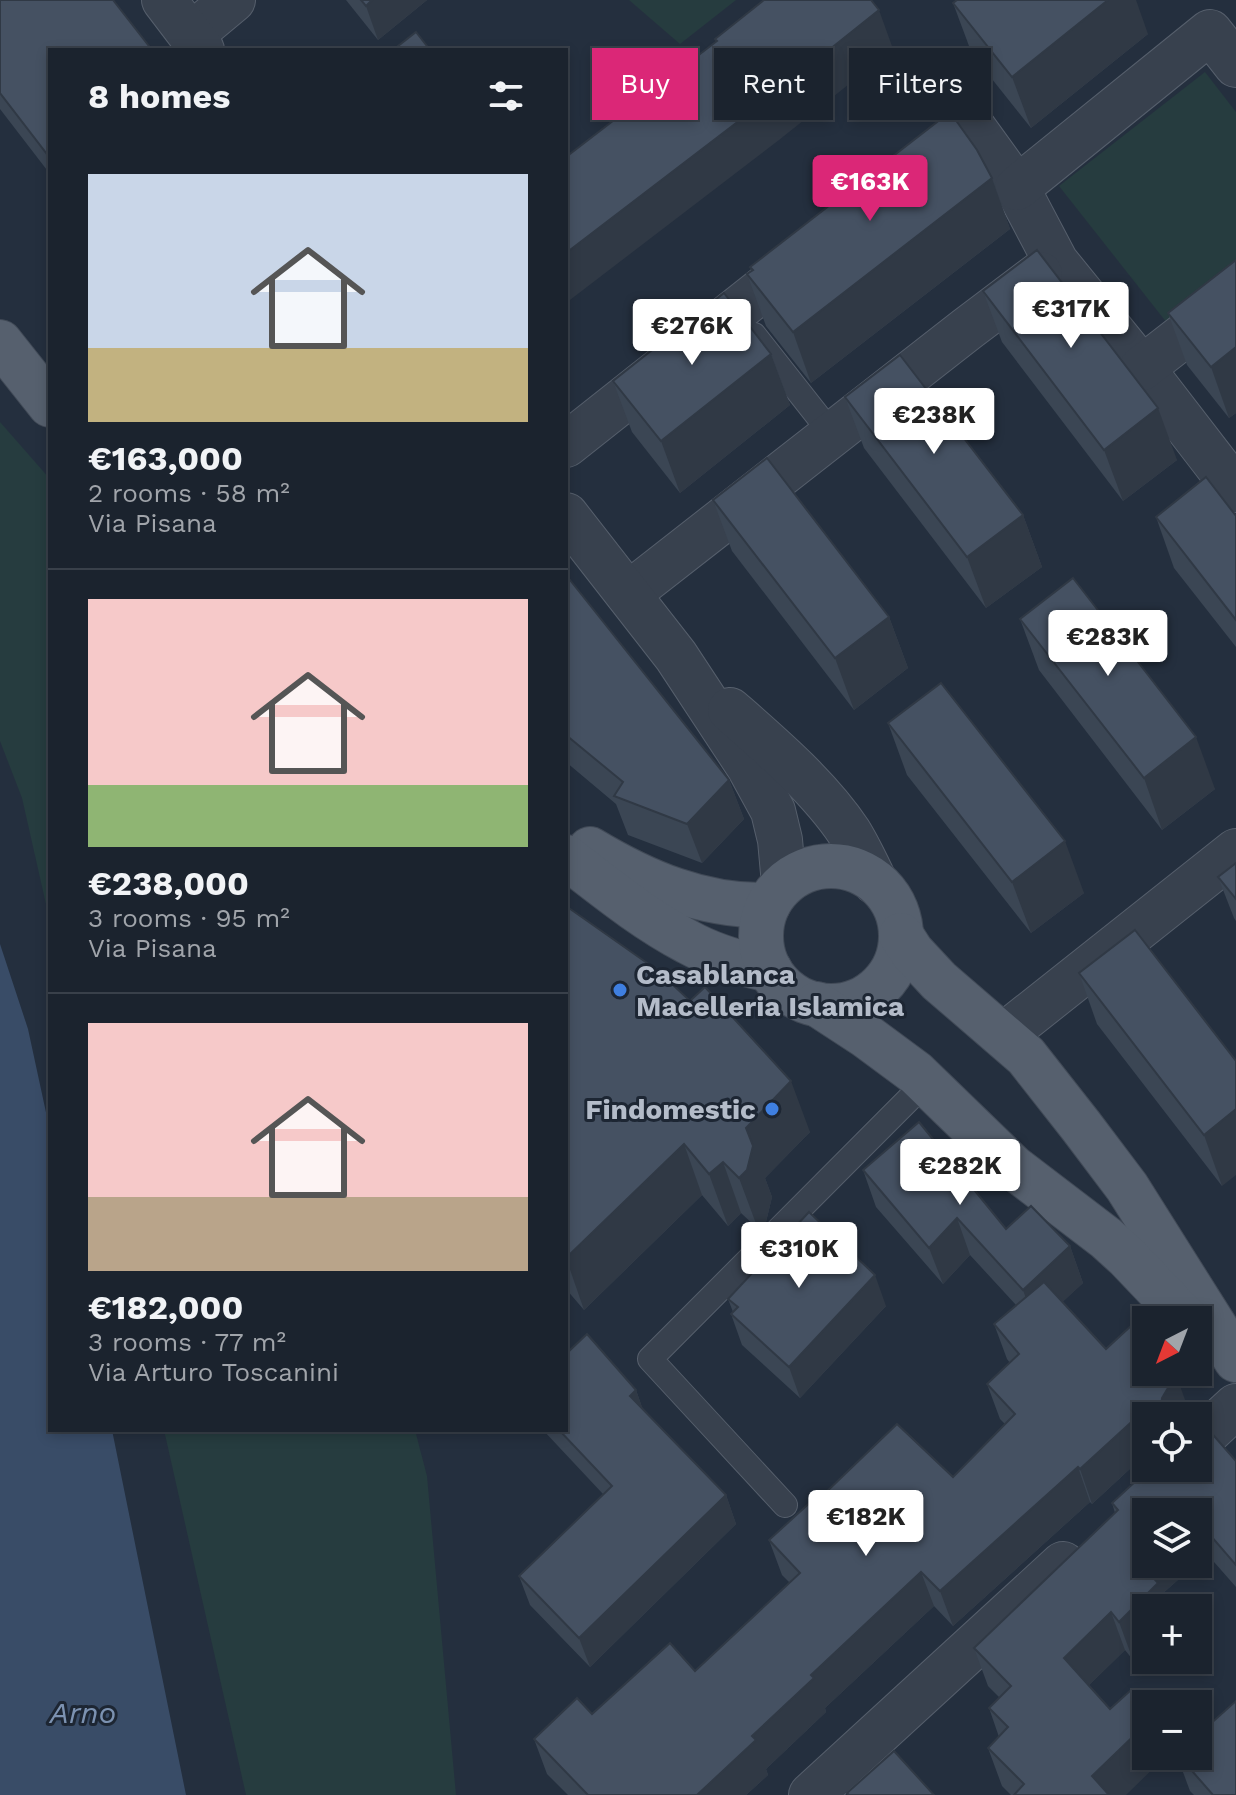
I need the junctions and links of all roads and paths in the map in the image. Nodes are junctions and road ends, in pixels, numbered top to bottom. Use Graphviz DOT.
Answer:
graph roads {
  1 [pos="164,0"];
  2 [pos="233,0"];
  3 [pos="196,42"];
  4 [pos="1236,65"];
  5 [pos="1017,188"];
  6 [pos="885,194"];
  7 [pos="835,233"];
  8 [pos="1056,262"];
  9 [pos="1236,295"];
  10 [pos="735,310"];
  11 [pos="0,342"];
  12 [pos="1142,368"];
  13 [pos="48,402"];
  14 [pos="832,434"];
  15 [pos="568,443"];
  16 [pos="1236,490"];
  17 [pos="568,518"];
  18 [pos="628,594"];
  19 [pos="687,671"];
  20 [pos="568,836"];
  21 [pos="1236,851"];
  22 [pos="568,859"];
  23 [pos="875,882"];
  24 [pos="776,895"];
  25 [pos="901,935"];
  26 [pos="770,970"];
  27 [pos="817,1004"];
  28 [pos="1004,1035"];
  29 [pos="926,1082"];
  30 [pos="1174,1306"];
  31 [pos="1212,1345"];
  32 [pos="1236,1360"];
  33 [pos="1236,1370"];
  34 [pos="1236,1406"];
  35 [pos="1212,1428"];
  36 [pos="785,1505"];
  37 [pos="1087,1542"];
  38 [pos="811,1795"];
  1 -- 3 [label="street"];
  2 -- 3 [label="street"];
  4 -- 5 [label="street"];
  5 -- 6 [label="street"];
  5 -- 8 [label="street"];
  7 -- 10 [label="street"];
  8 -- 12 [label="street"];
  8 -- 14 [label="street"];
  9 -- 12 [label="street"];
  10 -- 14 [label="lane"];
  10 -- 15 [label="street"];
  11 -- 13 [label="main road"];
  12 -- 16 [label="street"];
  14 -- 18 [label="street"];
  17 -- 18 [label="street"];
  18 -- 19 [label="street"];
  19 -- 23 [label="street"];
  19 -- 24 [label="street"];
  20 -- 24 [label="main road"];
  21 -- 28 [label="street"];
  22 -- 26 [label="main road"];
  23 -- 24 [label="main road"];
  23 -- 25 [label="main road"];
  24 -- 26 [label="main road"];
  25 -- 27 [label="main road"];
  25 -- 28 [label="main road"];
  26 -- 27 [label="main road"];
  27 -- 29 [label="main road"];
  28 -- 32 [label="main road"];
  29 -- 30 [label="main road"];
  29 -- 36 [label="lane"];
  31 -- 33 [label="main road"];
  34 -- 35 [label="street"];
  37 -- 38 [label="street"];
}
